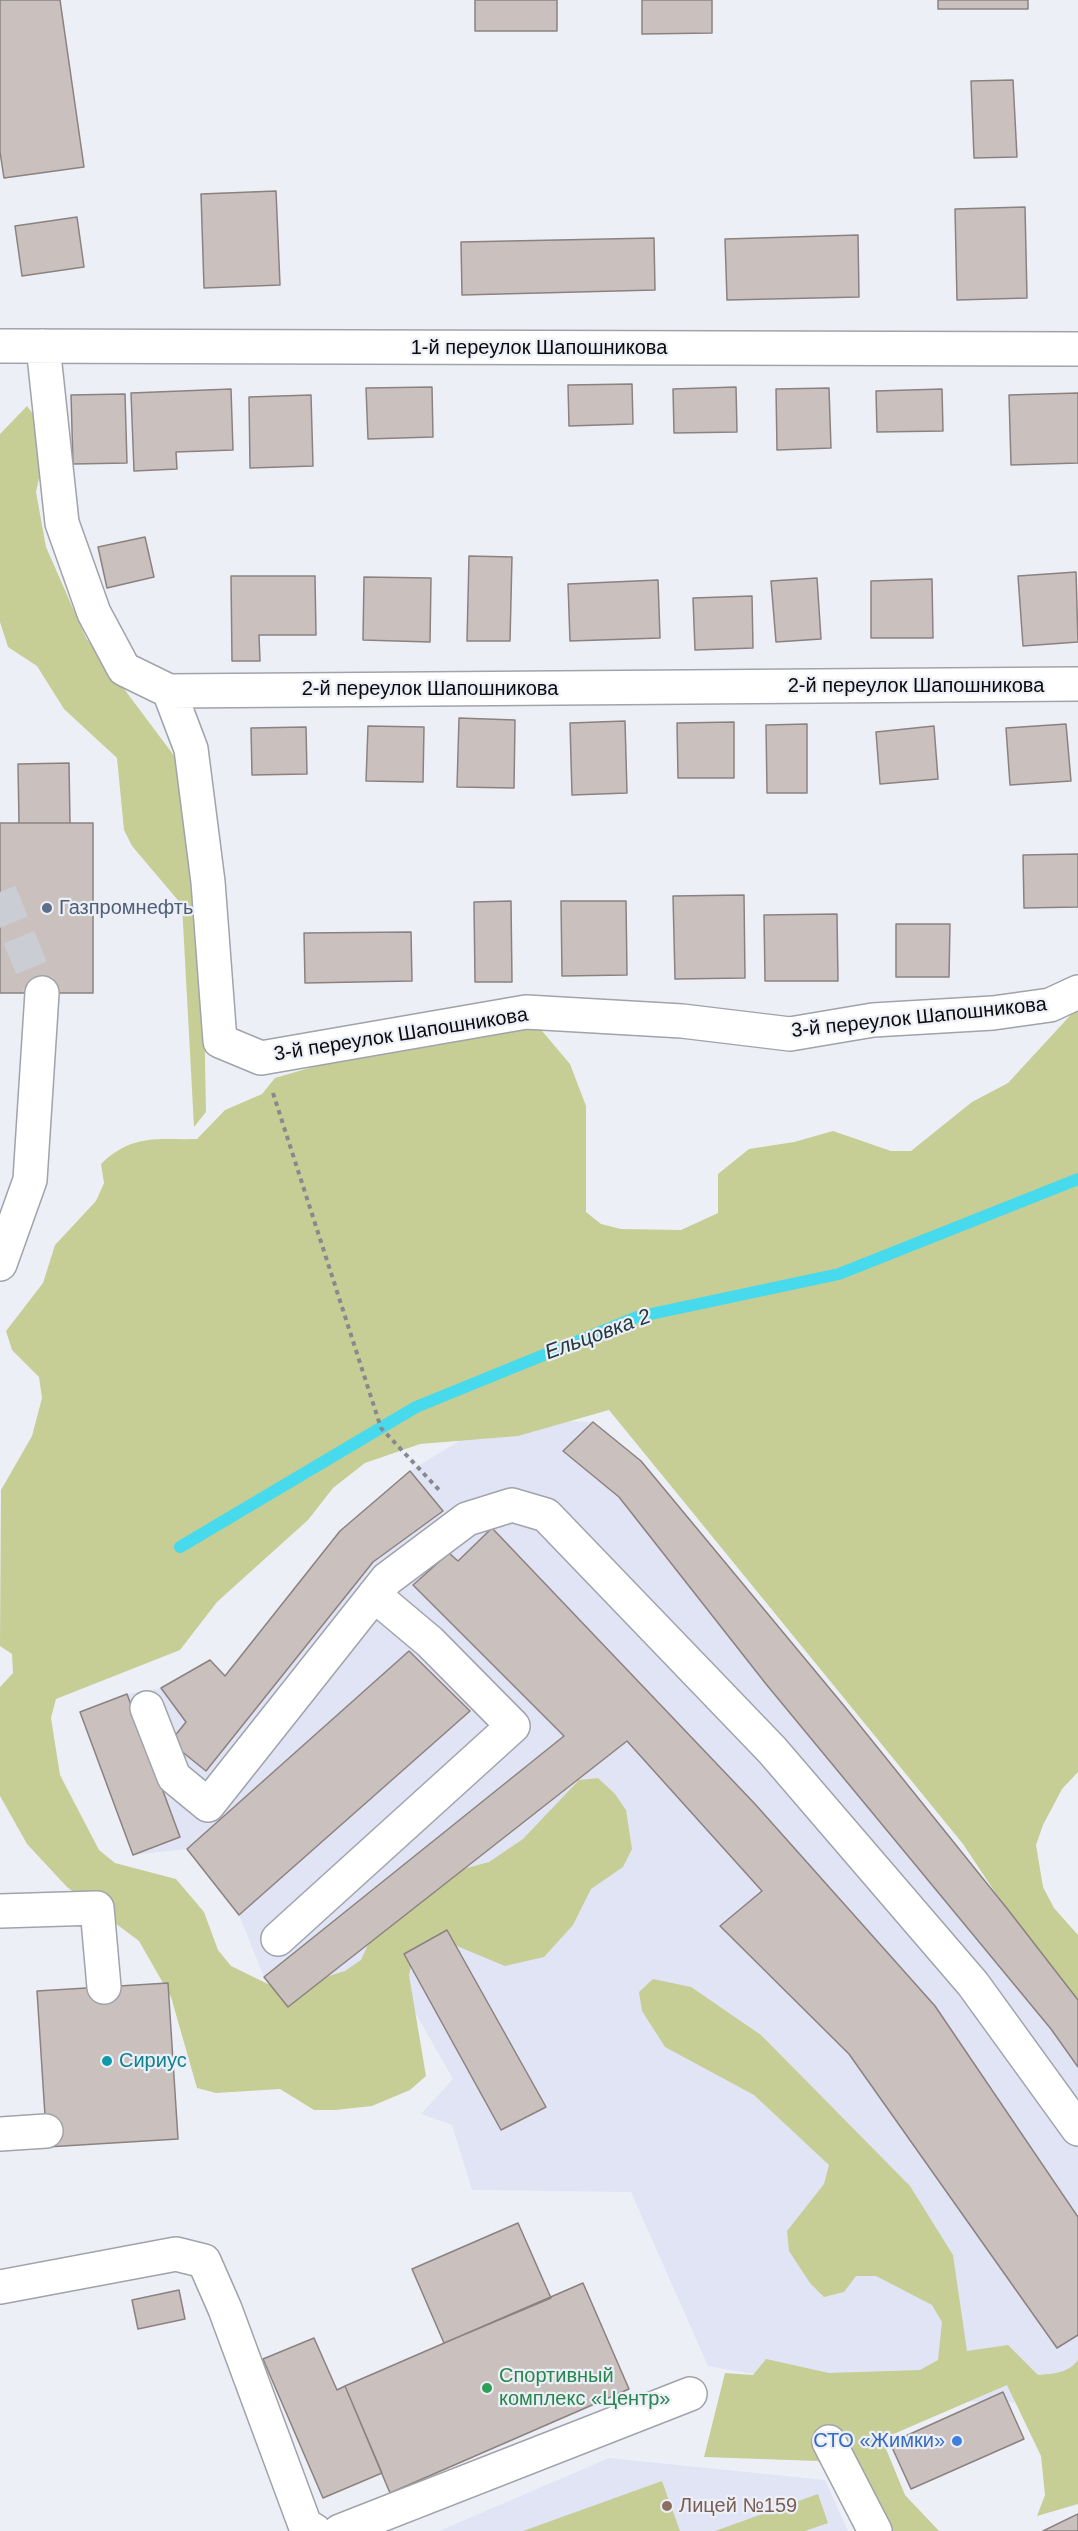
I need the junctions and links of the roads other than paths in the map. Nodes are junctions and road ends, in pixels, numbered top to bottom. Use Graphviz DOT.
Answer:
graph roads {
  1 [pos="0,346"];
  2 [pos="43,346"];
  3 [pos="1078,350"];
  4 [pos="1078,684"];
  5 [pos="169,691"];
  6 [pos="1078,992"];
  7 [pos="42,993"];
  8 [pos="0,1264"];
  9 [pos="374,1595"];
  10 [pos="147,1708"];
  11 [pos="0,1911"];
  12 [pos="278,1939"];
  13 [pos="104,1987"];
  14 [pos="1078,2129"];
  15 [pos="46,2131"];
  16 [pos="0,2134"];
  17 [pos="0,2287"];
  18 [pos="690,2394"];
  19 [pos="829,2442"];
  20 [pos="315,2531"];
  21 [pos="340,2531"];
  22 [pos="875,2531"];
  1 -- 2 [label="street, 1-й переулок Шапошникова"];
  2 -- 3 [label="street, 1-й переулок Шапошникова"];
  2 -- 5 [label="street, 2-й переулок Шапошникова"];
  4 -- 5 [label="street, 2-й переулок Шапошникова"];
  5 -- 6 [label="street, 3-й переулок Шапошникова"];
  7 -- 8 [label="street"];
  9 -- 10 [label="street"];
  9 -- 12 [label="street"];
  9 -- 14 [label="street"];
  11 -- 13 [label="street"];
  15 -- 16 [label="street"];
  17 -- 20 [label="street"];
  18 -- 21 [label="street"];
  19 -- 22 [label="street"];
}
